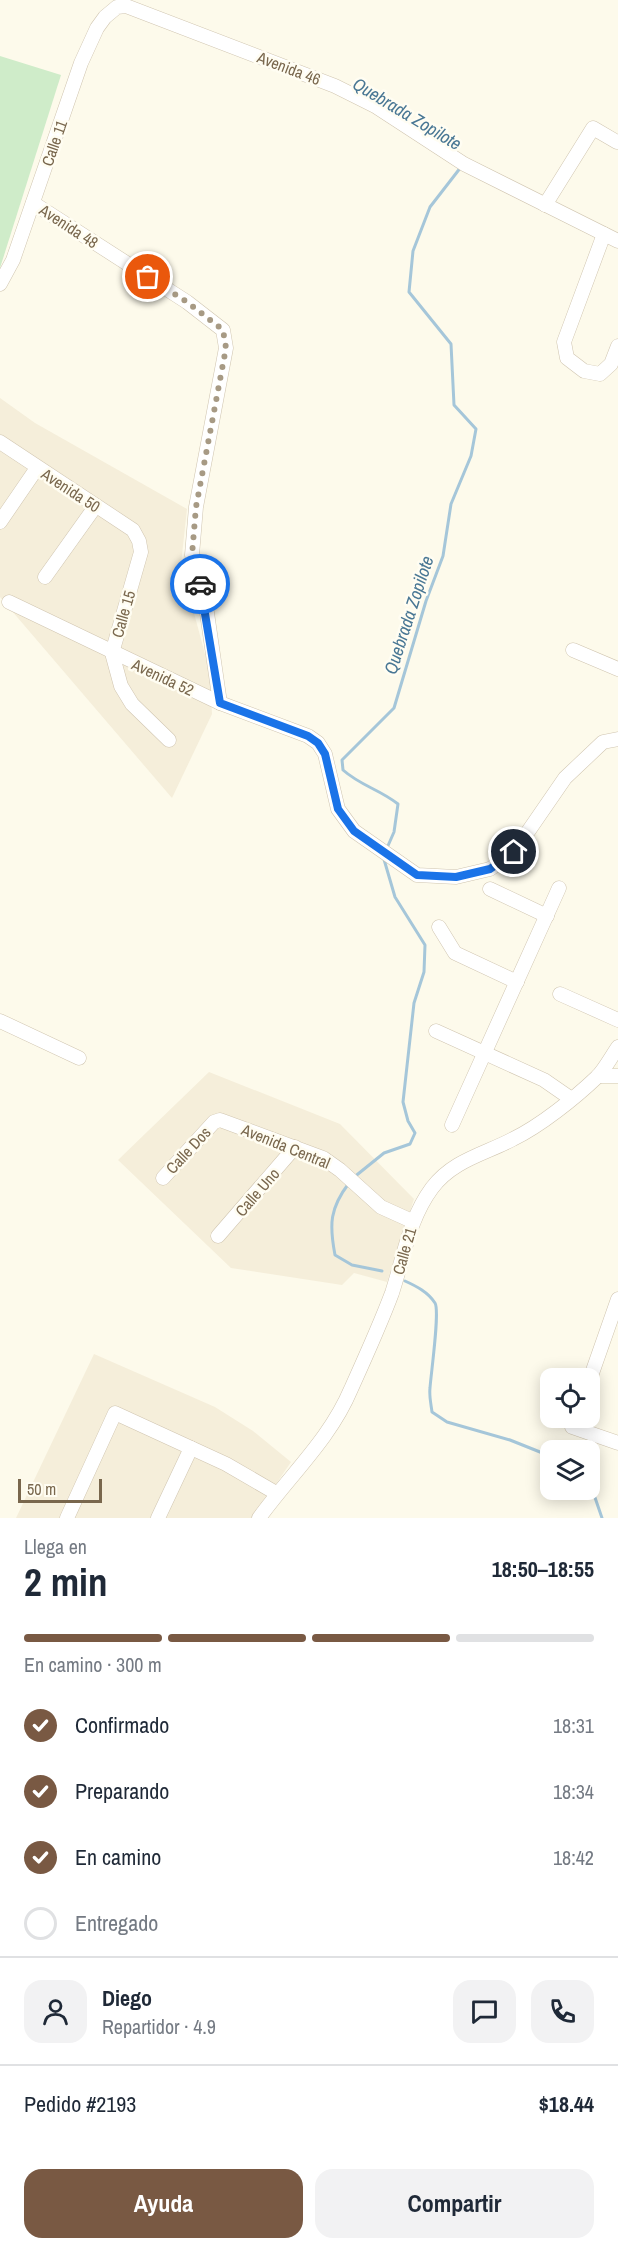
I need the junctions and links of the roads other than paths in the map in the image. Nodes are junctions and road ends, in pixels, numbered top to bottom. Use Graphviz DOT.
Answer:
graph roads {
  1 [pos="114,4"];
  2 [pos="617,142"];
  3 [pos="33,203"];
  4 [pos="545,205"];
  5 [pos="604,234"];
  6 [pos="618,241"];
  7 [pos="0,284"];
  8 [pos="618,346"];
  9 [pos="0,442"];
  10 [pos="37,468"];
  11 [pos="95,507"];
  12 [pos="0,522"];
  13 [pos="139,541"];
  14 [pos="45,577"];
  15 [pos="9,602"];
  16 [pos="573,650"];
  17 [pos="112,653"];
  18 [pos="618,669"];
  19 [pos="220,703"];
  20 [pos="618,739"];
  21 [pos="170,740"];
  22 [pos="559,888"];
  23 [pos="490,889"];
  24 [pos="547,916"];
  25 [pos="439,927"];
  26 [pos="517,982"];
  27 [pos="560,994"];
  28 [pos="618,1020"];
  29 [pos="0,1021"];
  30 [pos="435,1031"];
  31 [pos="618,1047"];
  32 [pos="485,1053"];
  33 [pos="79,1058"];
  34 [pos="598,1076"];
  35 [pos="618,1076"];
  36 [pos="570,1098"];
  37 [pos="214,1122"];
  38 [pos="452,1125"];
  39 [pos="295,1147"];
  40 [pos="163,1178"];
  41 [pos="412,1221"];
  42 [pos="218,1236"];
  43 [pos="618,1299"];
  44 [pos="615,1316"];
  45 [pos="594,1368"];
  46 [pos="575,1428"];
  47 [pos="618,1443"];
  48 [pos="191,1448"];
  49 [pos="276,1493"];
  50 [pos="67,1518"];
  51 [pos="158,1518"];
  52 [pos="259,1518"];
  1 -- 3 [label="street, Calle 11"];
  1 -- 4 [label="street, Avenida 46"];
  2 -- 4 [label="street"];
  3 -- 7 [label="street, Calle 11"];
  3 -- 19 [label="street, Avenida 48"];
  4 -- 5 [label="street, Avenida 46"];
  5 -- 6 [label="street, Avenida 46"];
  5 -- 8 [label="street"];
  9 -- 10 [label="street, Avenida 50"];
  10 -- 11 [label="street, Avenida 50"];
  10 -- 12 [label="street"];
  11 -- 13 [label="street, Avenida 50"];
  11 -- 14 [label="street"];
  13 -- 17 [label="street, Calle 15"];
  15 -- 17 [label="street, Avenida 52"];
  16 -- 18 [label="street"];
  17 -- 19 [label="street, Avenida 52"];
  17 -- 21 [label="street, Calle 15"];
  19 -- 20 [label="street, Avenida 52"];
  22 -- 24 [label="street"];
  23 -- 24 [label="street"];
  24 -- 26 [label="street"];
  25 -- 26 [label="street"];
  26 -- 32 [label="street"];
  27 -- 28 [label="street"];
  29 -- 33 [label="street"];
  30 -- 32 [label="street"];
  31 -- 34 [label="street, Calle 21"];
  32 -- 36 [label="street"];
  32 -- 38 [label="street"];
  34 -- 35 [label="street"];
  34 -- 36 [label="street, Calle 21"];
  36 -- 41 [label="street, Calle 21"];
  37 -- 39 [label="street, Avenida Central"];
  37 -- 40 [label="street, Calle Dos"];
  39 -- 41 [label="street, Avenida Central"];
  39 -- 42 [label="street, Calle Uno"];
  41 -- 49 [label="street, Calle 21"];
  43 -- 44 [label="street"];
  44 -- 45 [label="street"];
  46 -- 47 [label="street"];
  48 -- 49 [label="street"];
  48 -- 50 [label="street"];
  48 -- 51 [label="street"];
  49 -- 52 [label="street, Calle 21"];
}
